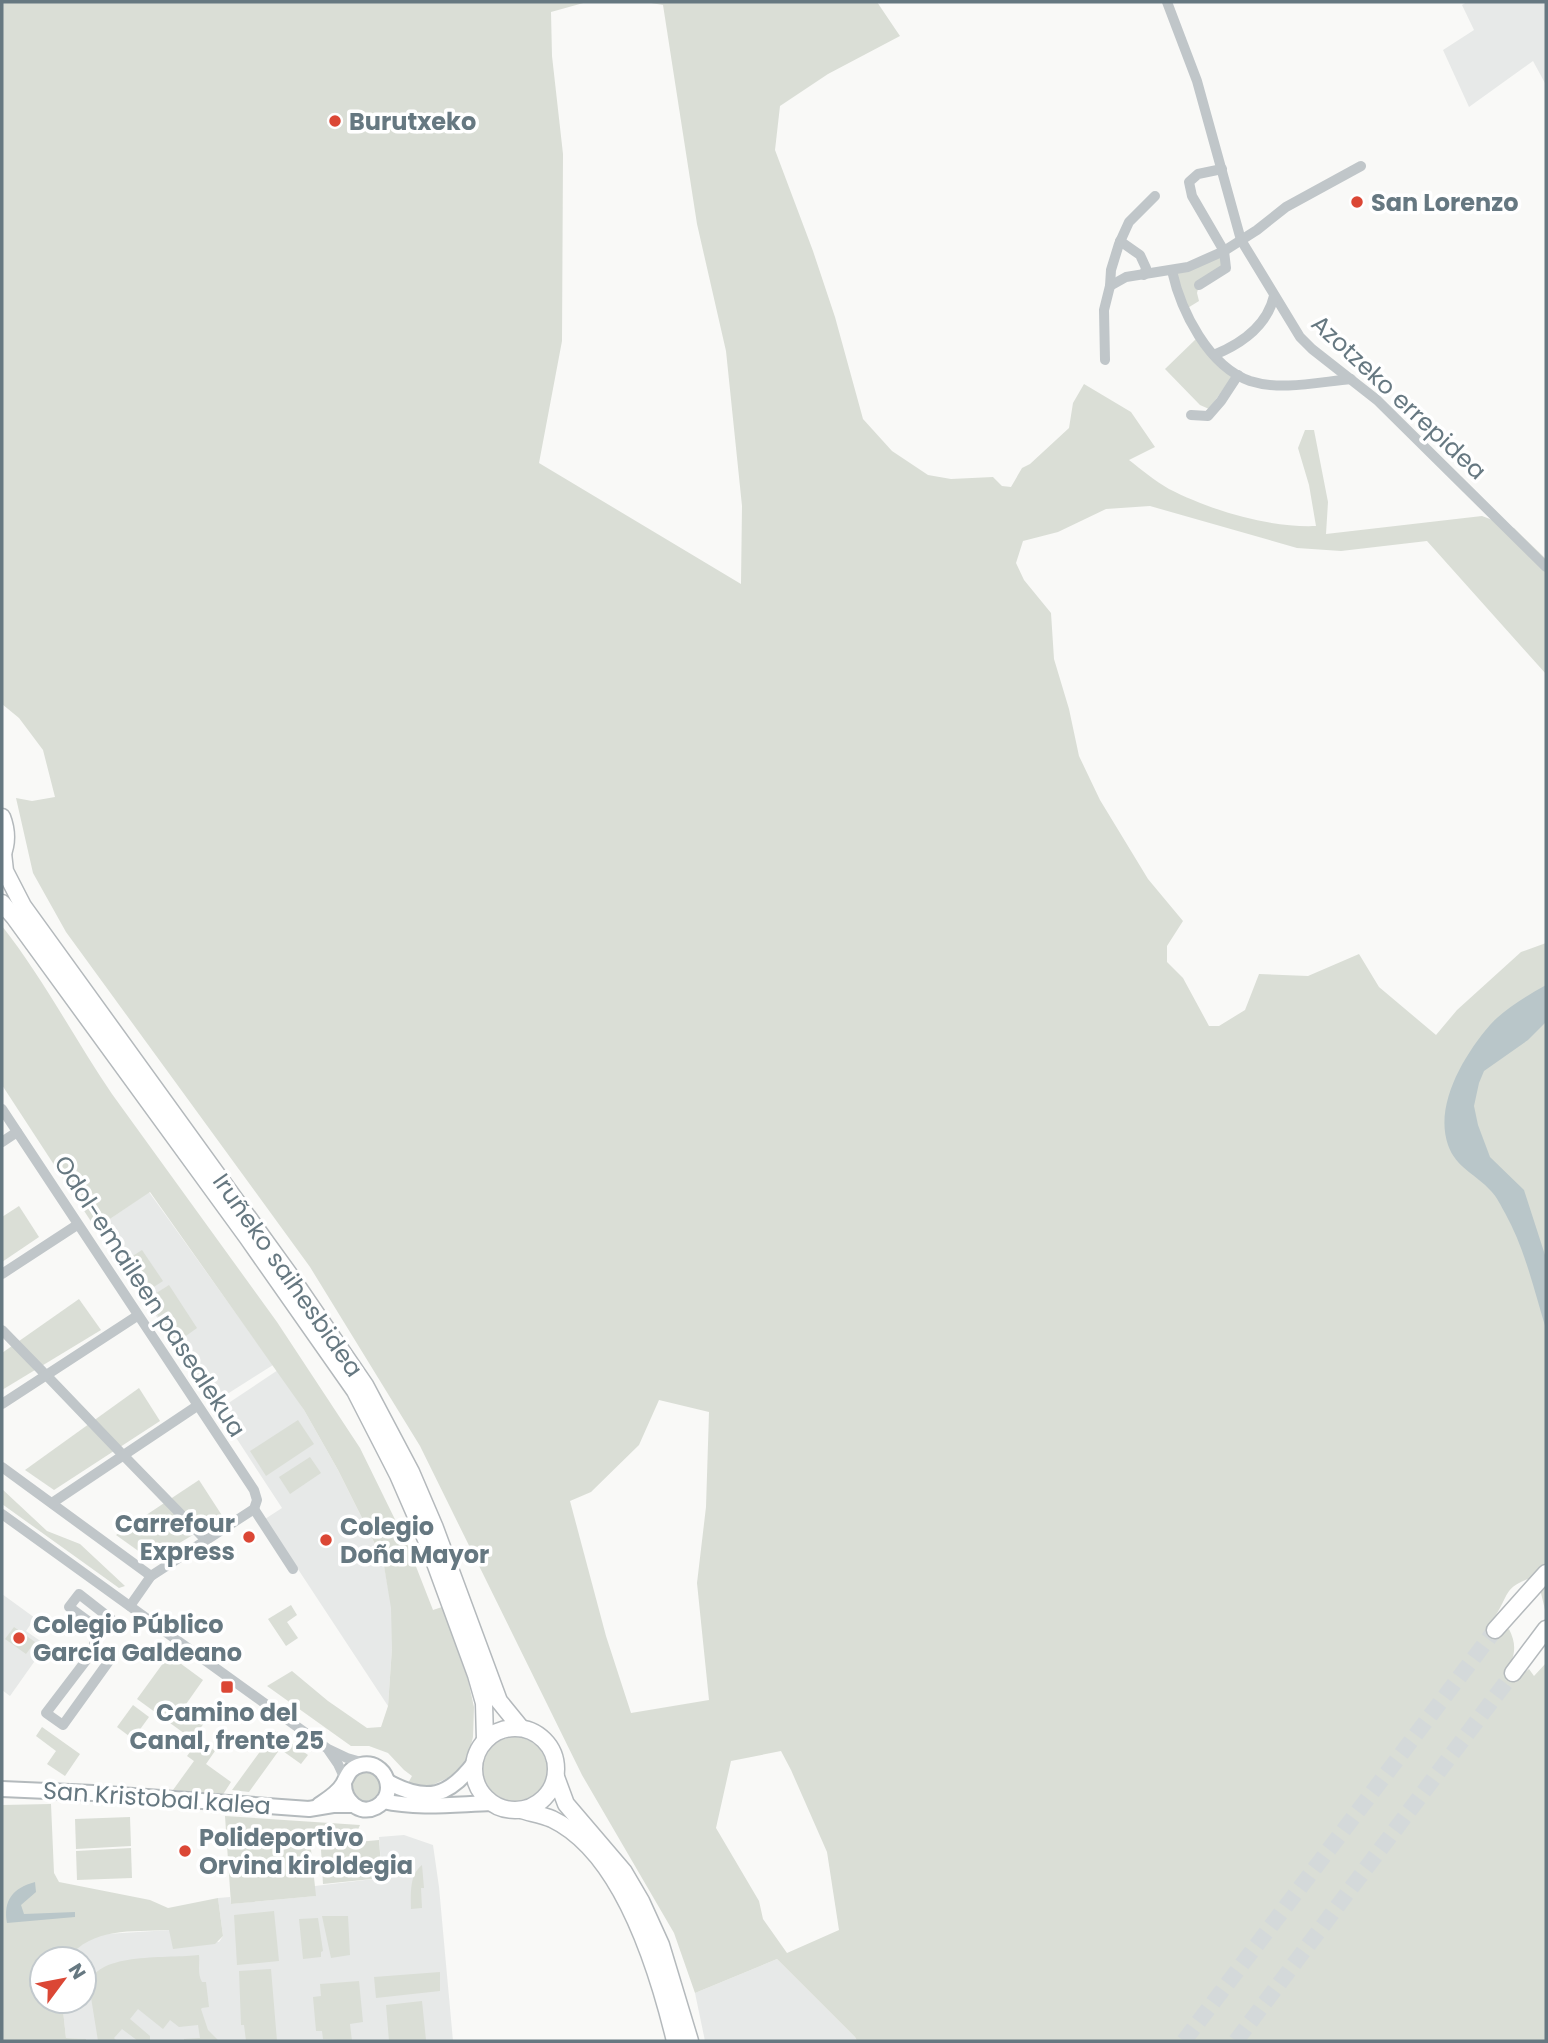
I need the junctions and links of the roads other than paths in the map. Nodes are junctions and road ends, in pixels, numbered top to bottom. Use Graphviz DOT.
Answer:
graph roads {
  1 [pos="1167,2"];
  2 [pos="1361,166"];
  3 [pos="1222,170"];
  4 [pos="1155,196"];
  5 [pos="1241,240"];
  6 [pos="1120,241"];
  7 [pos="1224,251"];
  8 [pos="1172,271"];
  9 [pos="1144,275"];
  10 [pos="1199,285"];
  11 [pos="1110,286"];
  12 [pos="1274,296"];
  13 [pos="1214,355"];
  14 [pos="1105,360"];
  15 [pos="1238,375"];
  16 [pos="1351,379"];
  17 [pos="1191,415"];
  18 [pos="1546,567"];
  19 [pos="2,817"];
  20 [pos="3,854"];
  21 [pos="2,903"];
  22 [pos="2,1109"];
  23 [pos="17,1132"];
  24 [pos="2,1142"];
  25 [pos="78,1225"];
  26 [pos="2,1274"];
  27 [pos="137,1316"];
  28 [pos="2,1330"];
  29 [pos="2,1404"];
  30 [pos="197,1406"];
  31 [pos="2,1467"];
  32 [pos="52,1503"];
  33 [pos="254,1508"];
  34 [pos="2,1514"];
  35 [pos="202,1536"];
  36 [pos="293,1569"];
  37 [pos="1546,1573"];
  38 [pos="151,1576"];
  39 [pos="106,1589"];
  40 [pos="94,1606"];
  41 [pos="130,1606"];
  42 [pos="1495,1630"];
  43 [pos="103,1632"];
  44 [pos="1543,1634"];
  45 [pos="94,1650"];
  46 [pos="1513,1673"];
  47 [pos="521,1728"];
  48 [pos="485,1740"];
  49 [pos="328,1749"];
  50 [pos="475,1762"];
  51 [pos="370,1765"];
  52 [pos="556,1777"];
  53 [pos="344,1782"];
  54 [pos="388,1782"];
  55 [pos="2,1789"];
  56 [pos="383,1801"];
  57 [pos="492,1803"];
  58 [pos="353,1805"];
  59 [pos="313,1808"];
  60 [pos="521,1810"];
  61 [pos="675,2041"];
  62 [pos="690,2041"];
  1 -- 3 [label="street, Azotzeko errepidea"];
  2 -- 5 [label="street"];
  3 -- 5 [label="street, Azotzeko errepidea"];
  3 -- 7 [label="street"];
  4 -- 6 [label="street"];
  5 -- 7 [label="street"];
  5 -- 12 [label="street, Azotzeko errepidea"];
  6 -- 9 [label="street"];
  6 -- 11 [label="street"];
  7 -- 8 [label="street"];
  7 -- 10 [label="street"];
  8 -- 9 [label="street"];
  8 -- 13 [label="street"];
  9 -- 11 [label="street"];
  11 -- 14 [label="street"];
  12 -- 13 [label="street"];
  12 -- 16 [label="street, Azotzeko errepidea"];
  13 -- 15 [label="street"];
  15 -- 16 [label="street"];
  15 -- 17 [label="street"];
  16 -- 18 [label="street, Azotzeko errepidea"];
  19 -- 20 [label="highway, Iruñeko saihesbidea"];
  20 -- 47 [label="highway, Iruñeko saihesbidea"];
  21 -- 48 [label="highway, Iruñeko saihesbidea"];
  22 -- 23 [label="street, Odol-emaileen pasealekua"];
  23 -- 24 [label="street"];
  23 -- 25 [label="street, Odol-emaileen pasealekua"];
  25 -- 26 [label="street"];
  25 -- 27 [label="street, Odol-emaileen pasealekua"];
  27 -- 29 [label="street"];
  27 -- 30 [label="street, Odol-emaileen pasealekua"];
  28 -- 35 [label="street"];
  30 -- 32 [label="street"];
  30 -- 33 [label="street, Odol-emaileen pasealekua"];
  31 -- 32 [label="street"];
  32 -- 38 [label="street"];
  33 -- 36 [label="street, Odol-emaileen pasealekua"];
  33 -- 38 [label="street"];
  34 -- 39 [label="street"];
  37 -- 42 [label="highway"];
  38 -- 41 [label="street"];
  39 -- 40 [label="street"];
  39 -- 41 [label="street"];
  40 -- 43 [label="street"];
  40 -- 43 [label="street"];
  41 -- 49 [label="street"];
  43 -- 45 [label="street"];
  44 -- 46 [label="highway"];
  45 -- 45 [label="street"];
  47 -- 48 [label="highway"];
  47 -- 52 [label="highway"];
  48 -- 50 [label="highway"];
  49 -- 51 [label="street"];
  49 -- 53 [label="street"];
  50 -- 54 [label="main road"];
  50 -- 57 [label="highway"];
  51 -- 53 [label="main road"];
  51 -- 54 [label="main road"];
  52 -- 60 [label="highway"];
  52 -- 62 [label="highway"];
  53 -- 58 [label="main road"];
  53 -- 59 [label="main road"];
  54 -- 56 [label="main road"];
  55 -- 59 [label="main road, San Kristobal kalea"];
  56 -- 57 [label="main road"];
  56 -- 58 [label="main road"];
  57 -- 60 [label="highway"];
  58 -- 59 [label="main road, San Kristobal kalea"];
  60 -- 61 [label="highway"];
}
